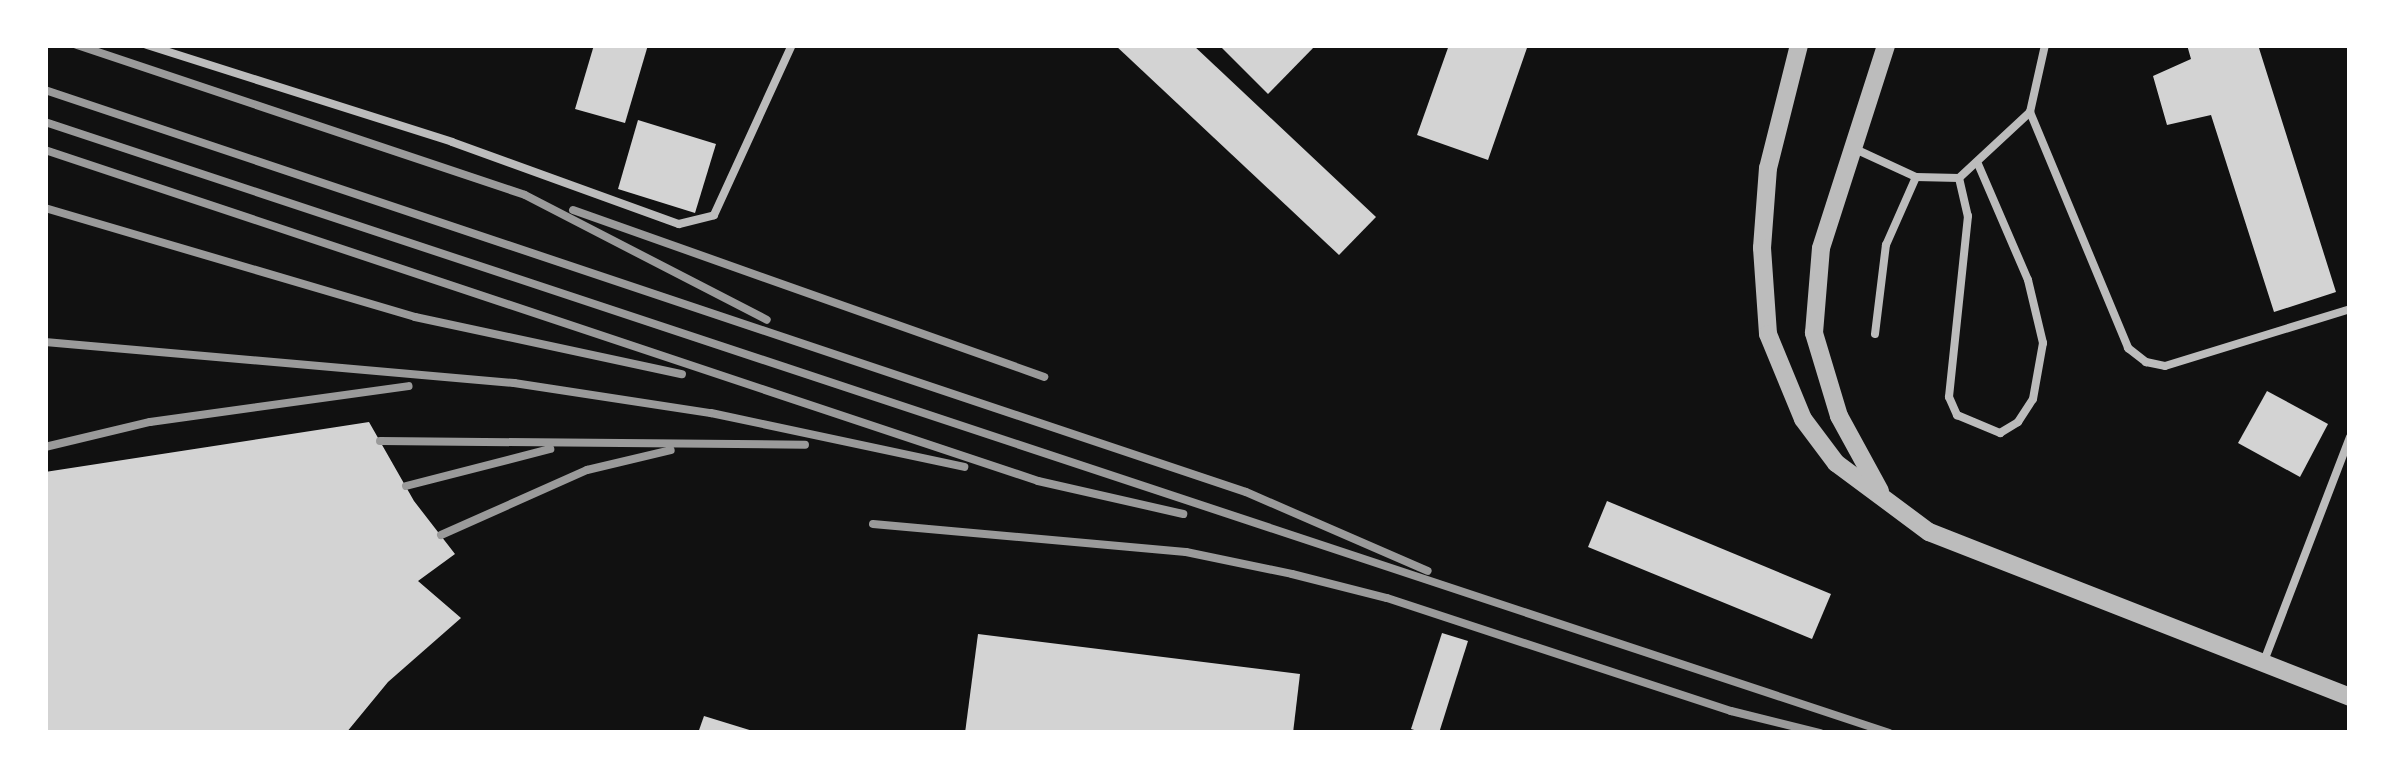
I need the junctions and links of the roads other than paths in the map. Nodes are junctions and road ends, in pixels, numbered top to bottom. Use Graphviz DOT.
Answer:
graph roads {
  1 [pos="147,45"];
  2 [pos="792,45"];
  3 [pos="1799,45"];
  4 [pos="1886,45"];
  5 [pos="2045,45"];
  6 [pos="2030,112"];
  7 [pos="1852,148"];
  8 [pos="1978,164"];
  9 [pos="1916,177"];
  10 [pos="1959,178"];
  11 [pos="2350,309"];
  12 [pos="1875,334"];
  13 [pos="2350,437"];
  14 [pos="1885,501"];
  15 [pos="2264,663"];
  16 [pos="2348,693"];
  1 -- 2 [label="lane"];
  3 -- 14 [label="street"];
  4 -- 7 [label="street"];
  5 -- 6 [label="lane"];
  6 -- 8 [label="lane"];
  6 -- 11 [label="lane"];
  7 -- 9 [label="lane"];
  7 -- 14 [label="street"];
  8 -- 10 [label="lane"];
  8 -- 10 [label="lane"];
  9 -- 10 [label="lane"];
  9 -- 12 [label="lane"];
  13 -- 15 [label="lane"];
  14 -- 15 [label="street"];
  15 -- 16 [label="street"];
}
